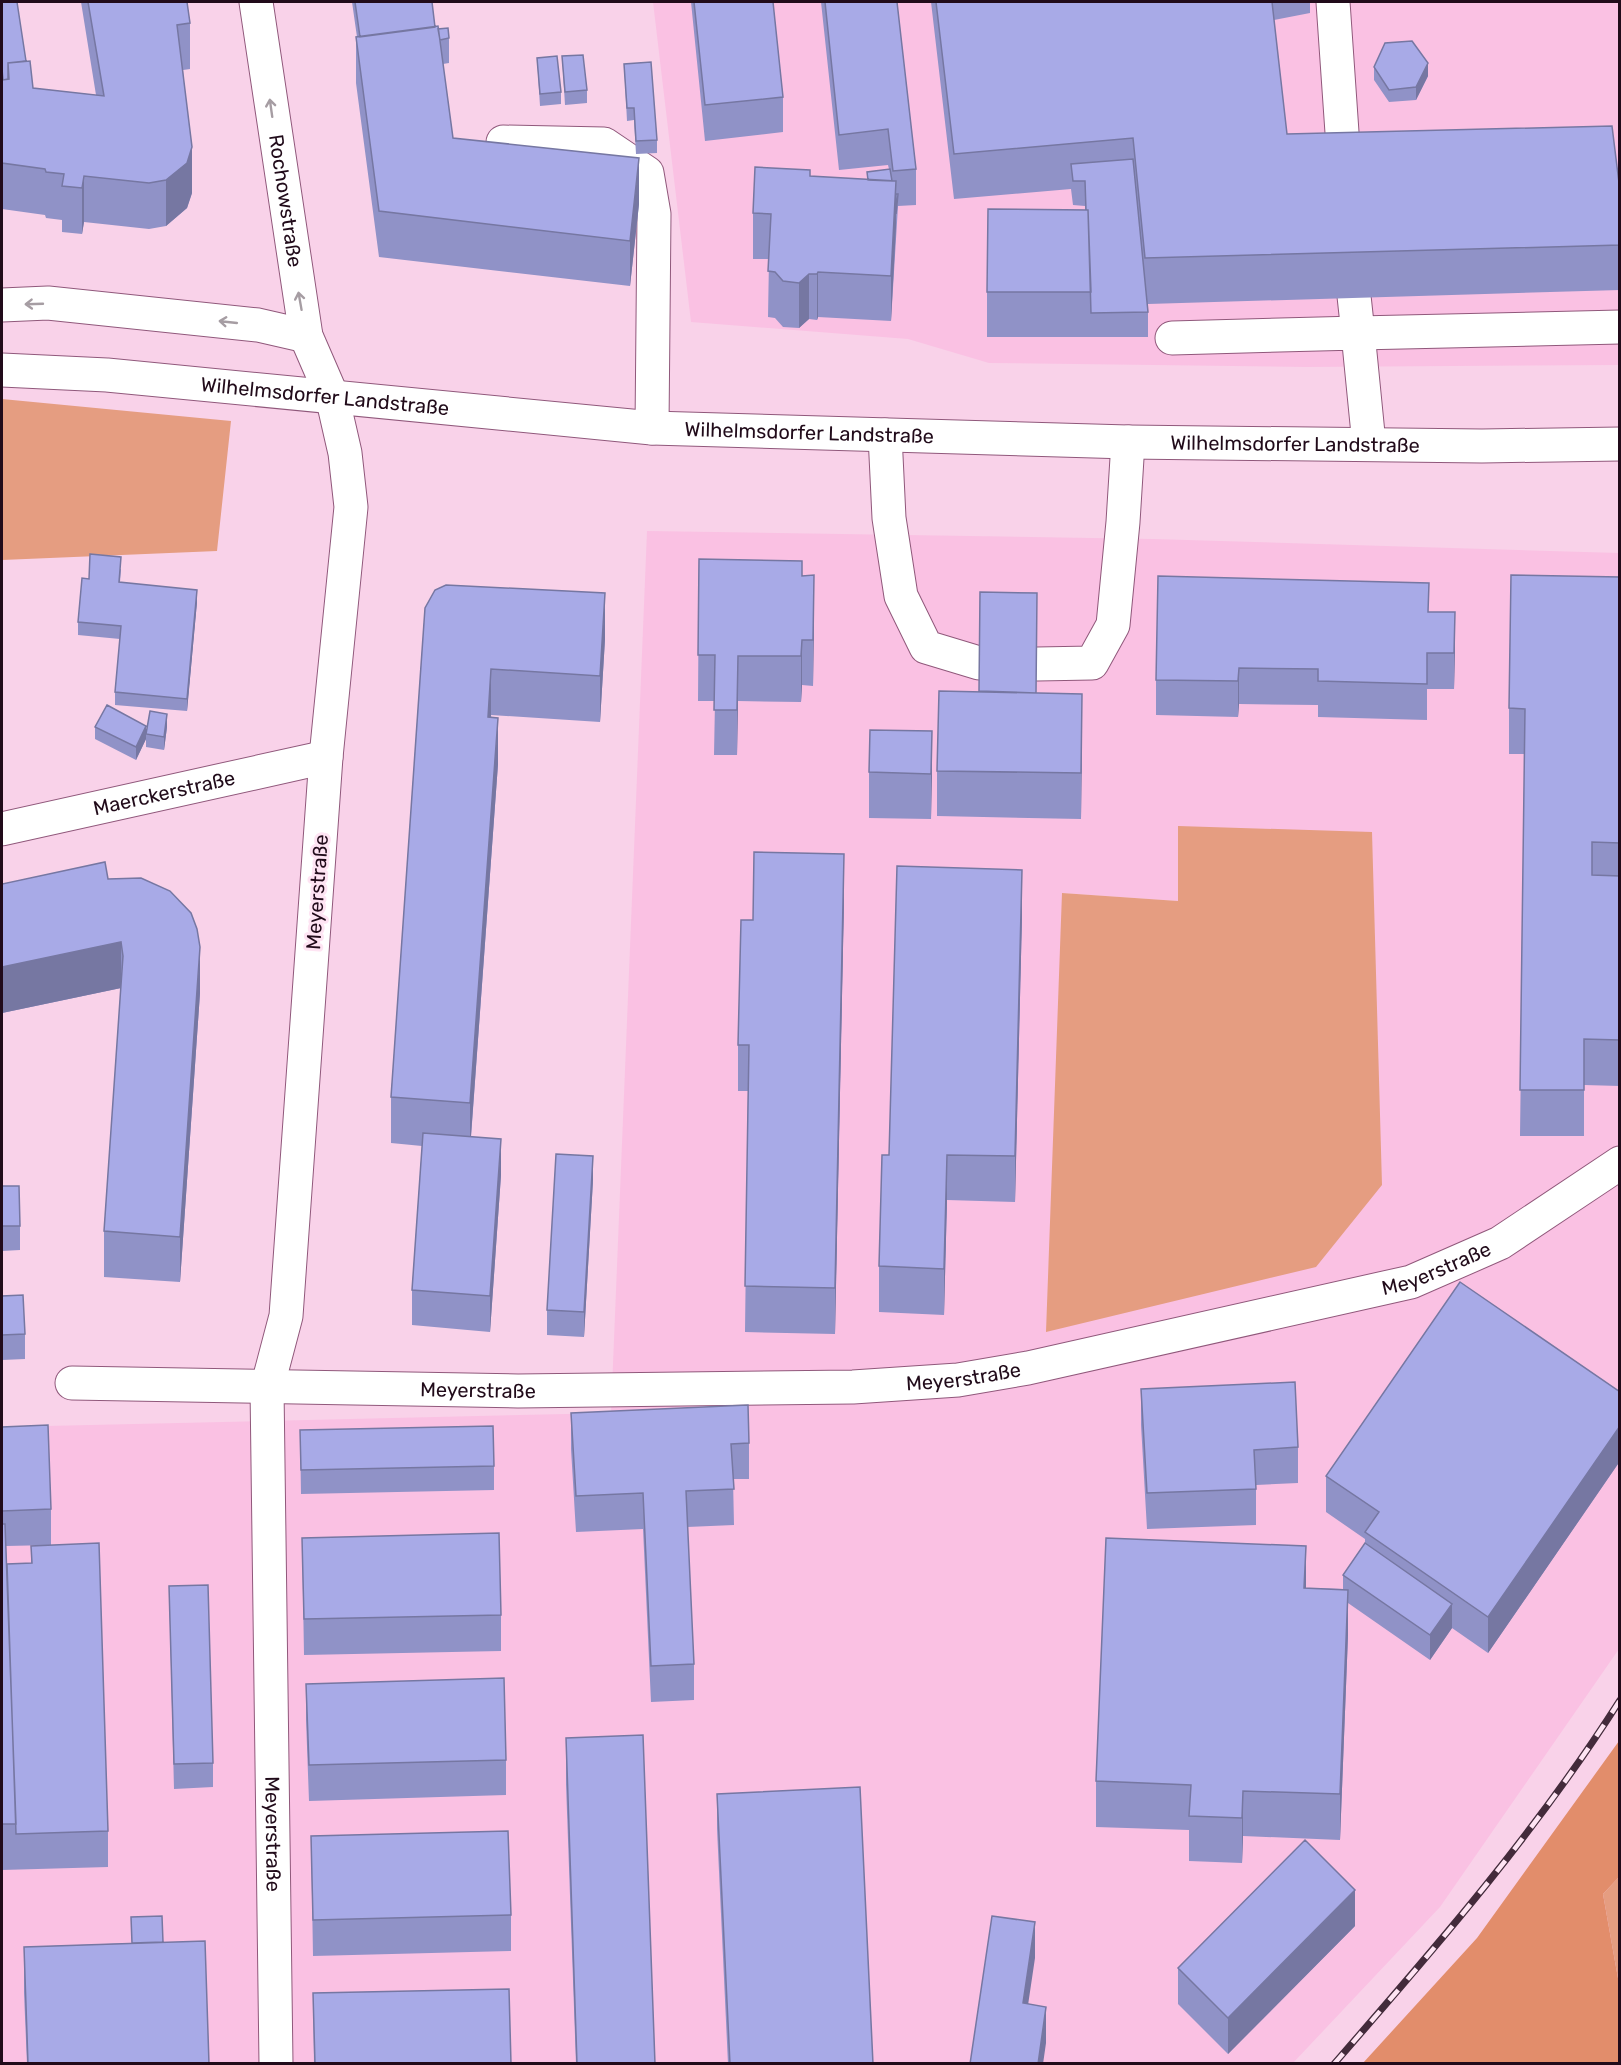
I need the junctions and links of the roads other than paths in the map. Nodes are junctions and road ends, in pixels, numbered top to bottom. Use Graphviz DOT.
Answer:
graph roads {
  1 [pos="256,2"];
  2 [pos="1333,2"];
  3 [pos="503,142"];
  4 [pos="1346,178"];
  5 [pos="1354,296"];
  6 [pos="2,305"];
  7 [pos="1620,327"];
  8 [pos="1358,333"];
  9 [pos="306,336"];
  10 [pos="1172,338"];
  11 [pos="2,370"];
  12 [pos="332,396"];
  13 [pos="652,428"];
  14 [pos="885,435"];
  15 [pos="1128,442"];
  16 [pos="1369,444"];
  17 [pos="1620,444"];
  18 [pos="979,663"];
  19 [pos="1037,664"];
  20 [pos="326,758"];
  21 [pos="2,829"];
  22 [pos="1620,1163"];
  23 [pos="72,1383"];
  24 [pos="267,1388"];
  25 [pos="276,2064"];
  9 -- 1 [label="street, Rochowstraße, one-way"];
  2 -- 4 [label="street"];
  3 -- 13 [label="street"];
  5 -- 8 [label="street"];
  9 -- 6 [label="street, one-way"];
  7 -- 8 [label="street"];
  8 -- 10 [label="street"];
  8 -- 16 [label="street"];
  9 -- 12 [label="street, Rochowstraße"];
  11 -- 12 [label="street, Wilhelmsdorfer Landstraße"];
  12 -- 13 [label="street, Wilhelmsdorfer Landstraße"];
  12 -- 20 [label="street, Meyerstraße"];
  13 -- 14 [label="street, Wilhelmsdorfer Landstraße"];
  14 -- 15 [label="street, Wilhelmsdorfer Landstraße"];
  14 -- 18 [label="street"];
  15 -- 16 [label="street, Wilhelmsdorfer Landstraße"];
  15 -- 19 [label="street"];
  16 -- 17 [label="street, Wilhelmsdorfer Landstraße"];
  20 -- 21 [label="street, Maerckerstraße"];
  20 -- 24 [label="street, Meyerstraße"];
  22 -- 24 [label="street, Meyerstraße"];
  23 -- 24 [label="street"];
  24 -- 25 [label="street, Meyerstraße"];
}
